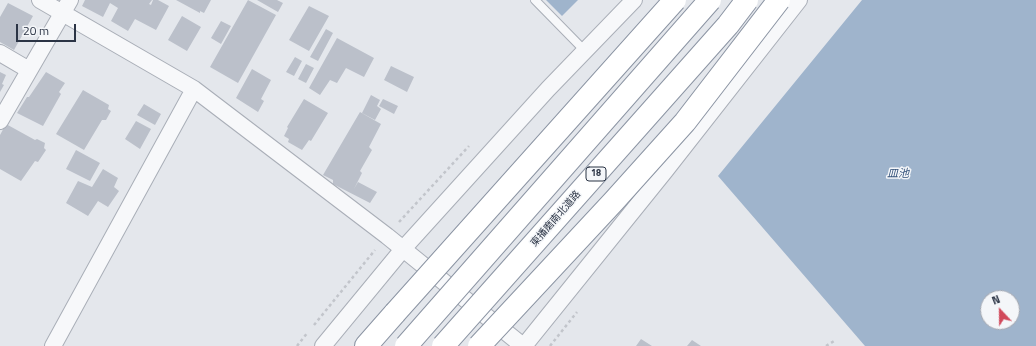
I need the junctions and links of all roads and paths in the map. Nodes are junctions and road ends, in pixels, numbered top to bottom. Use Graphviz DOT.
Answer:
graph roads {
  1 [pos="40,0"];
  2 [pos="535,0"];
  3 [pos="634,0"];
  4 [pos="675,0"];
  5 [pos="710,0"];
  6 [pos="747,0"];
  7 [pos="779,0"];
  8 [pos="799,0"];
  9 [pos="66,6"];
  10 [pos="585,51"];
  11 [pos="0,53"];
  12 [pos="29,70"];
  13 [pos="194,89"];
  14 [pos="0,121"];
  15 [pos="403,249"];
  16 [pos="834,342"];
  17 [pos="53,346"];
  18 [pos="323,346"];
  19 [pos="366,346"];
  20 [pos="406,346"];
  21 [pos="443,346"];
  22 [pos="479,346"];
  23 [pos="524,346"];
  24 [pos="826,346"];
  1 -- 9 [label="street"];
  2 -- 10 [label="lane"];
  3 -- 10 [label="street"];
  4 -- 19 [label="highway, bridge"];
  5 -- 20 [label="highway, bridge"];
  6 -- 21 [label="highway, 東播磨南北道路 / 18, bridge"];
  7 -- 22 [label="highway, bridge"];
  8 -- 23 [label="street"];
  9 -- 12 [label="street"];
  9 -- 13 [label="street"];
  10 -- 15 [label="street"];
  11 -- 12 [label="street"];
  12 -- 14 [label="street"];
  13 -- 15 [label="street"];
  13 -- 17 [label="street"];
  15 -- 18 [label="street"];
  15 -- 23 [label="street"];
  16 -- 24 [label="path"];
}
